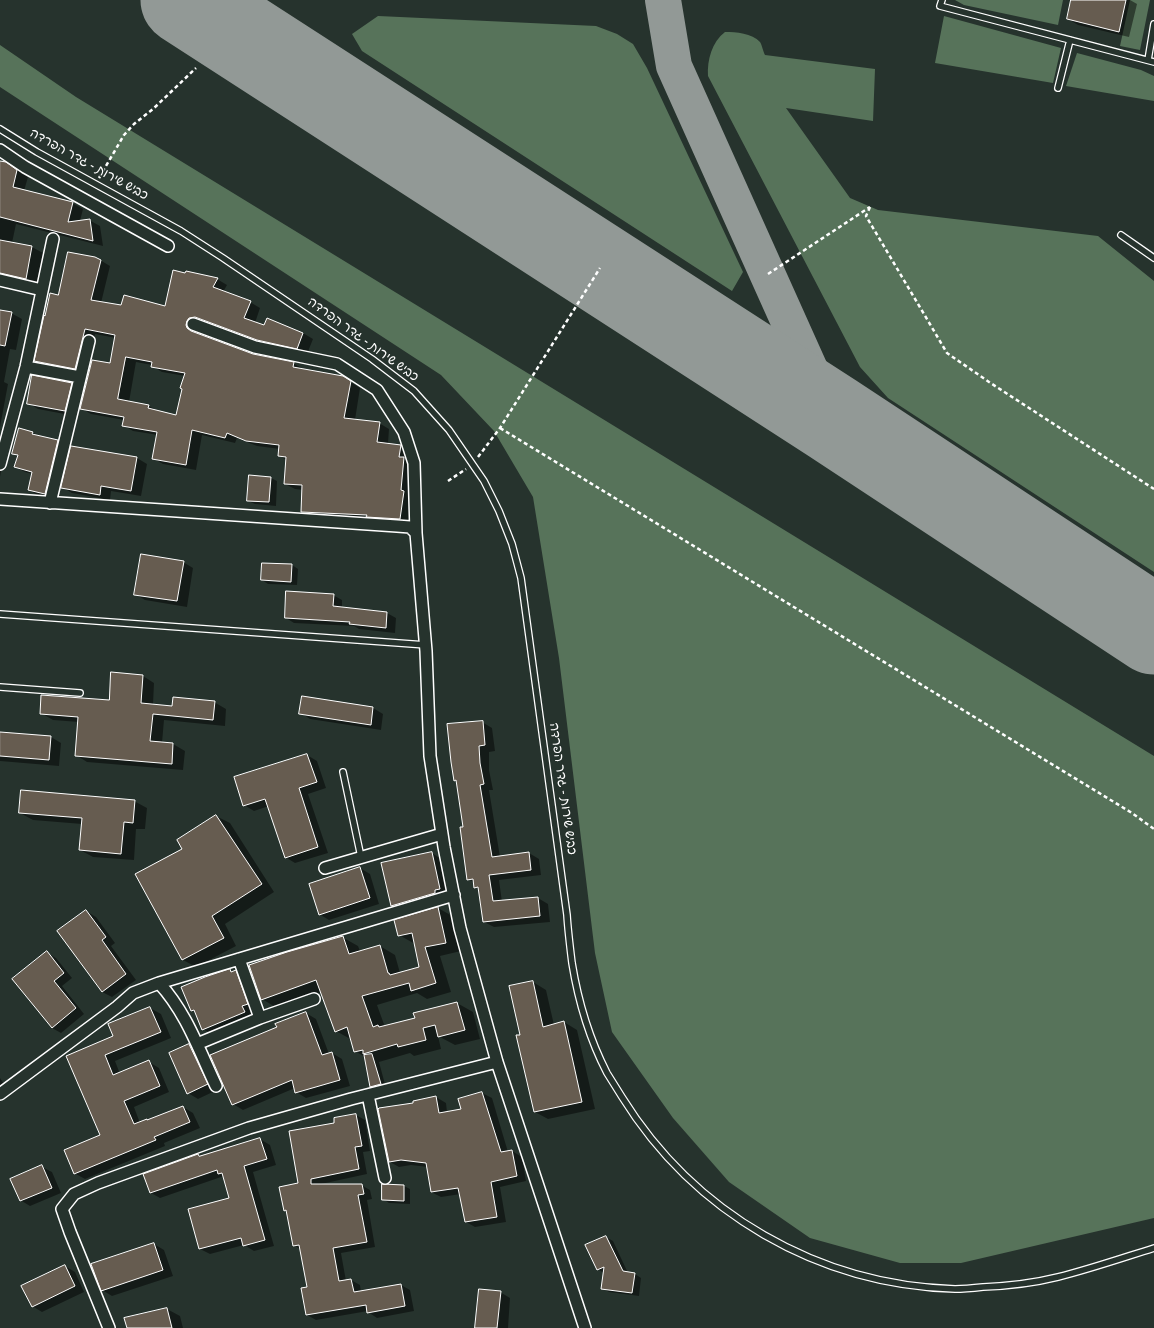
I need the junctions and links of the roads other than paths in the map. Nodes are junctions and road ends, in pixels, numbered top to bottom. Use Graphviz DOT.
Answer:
graph roads {
  1 [pos="942,0"];
  2 [pos="1154,24"];
  3 [pos="1070,40"];
  4 [pos="1148,60"];
  5 [pos="1154,62"];
  6 [pos="1058,88"];
  7 [pos="0,129"];
  8 [pos="0,150"];
  9 [pos="1121,235"];
  10 [pos="53,240"];
  11 [pos="168,246"];
  12 [pos="1154,258"];
  13 [pos="0,280"];
  14 [pos="42,290"];
  15 [pos="193,324"];
  16 [pos="89,340"];
  17 [pos="26,367"];
  18 [pos="80,377"];
  19 [pos="0,464"];
  20 [pos="0,499"];
  21 [pos="50,503"];
  22 [pos="416,533"];
  23 [pos="0,614"];
  24 [pos="426,644"];
  25 [pos="0,687"];
  26 [pos="80,693"];
  27 [pos="343,772"];
  28 [pos="442,834"];
  29 [pos="361,858"];
  30 [pos="325,868"];
  31 [pos="454,895"];
  32 [pos="239,959"];
  33 [pos="159,983"];
  34 [pos="314,999"];
  35 [pos="260,1018"];
  36 [pos="197,1044"];
  37 [pos="497,1062"];
  38 [pos="216,1086"];
  39 [pos="0,1094"];
  40 [pos="368,1095"];
  41 [pos="385,1178"];
  42 [pos="1154,1248"];
  43 [pos="109,1328"];
  44 [pos="585,1328"];
  1 -- 3 [label="lane"];
  2 -- 4 [label="lane"];
  3 -- 4 [label="lane"];
  3 -- 6 [label="lane"];
  4 -- 5 [label="lane"];
  7 -- 42 [label="lane, כביש שירות - גדר הפרדה"];
  8 -- 11 [label="street"];
  9 -- 12 [label="lane"];
  10 -- 14 [label="street"];
  13 -- 14 [label="street"];
  14 -- 17 [label="street"];
  15 -- 22 [label="street"];
  16 -- 18 [label="street"];
  17 -- 18 [label="street"];
  17 -- 19 [label="street"];
  18 -- 21 [label="street"];
  20 -- 21 [label="street"];
  21 -- 22 [label="street"];
  22 -- 24 [label="street"];
  23 -- 24 [label="lane"];
  24 -- 28 [label="street"];
  25 -- 26 [label="lane"];
  27 -- 29 [label="lane"];
  28 -- 29 [label="street"];
  28 -- 31 [label="street"];
  29 -- 30 [label="street"];
  31 -- 32 [label="street"];
  31 -- 37 [label="street"];
  32 -- 33 [label="street"];
  32 -- 35 [label="street"];
  33 -- 36 [label="street"];
  33 -- 39 [label="street"];
  34 -- 35 [label="street"];
  35 -- 36 [label="street"];
  36 -- 38 [label="street"];
  37 -- 40 [label="street"];
  37 -- 44 [label="street"];
  40 -- 41 [label="street"];
  40 -- 43 [label="street"];
}
